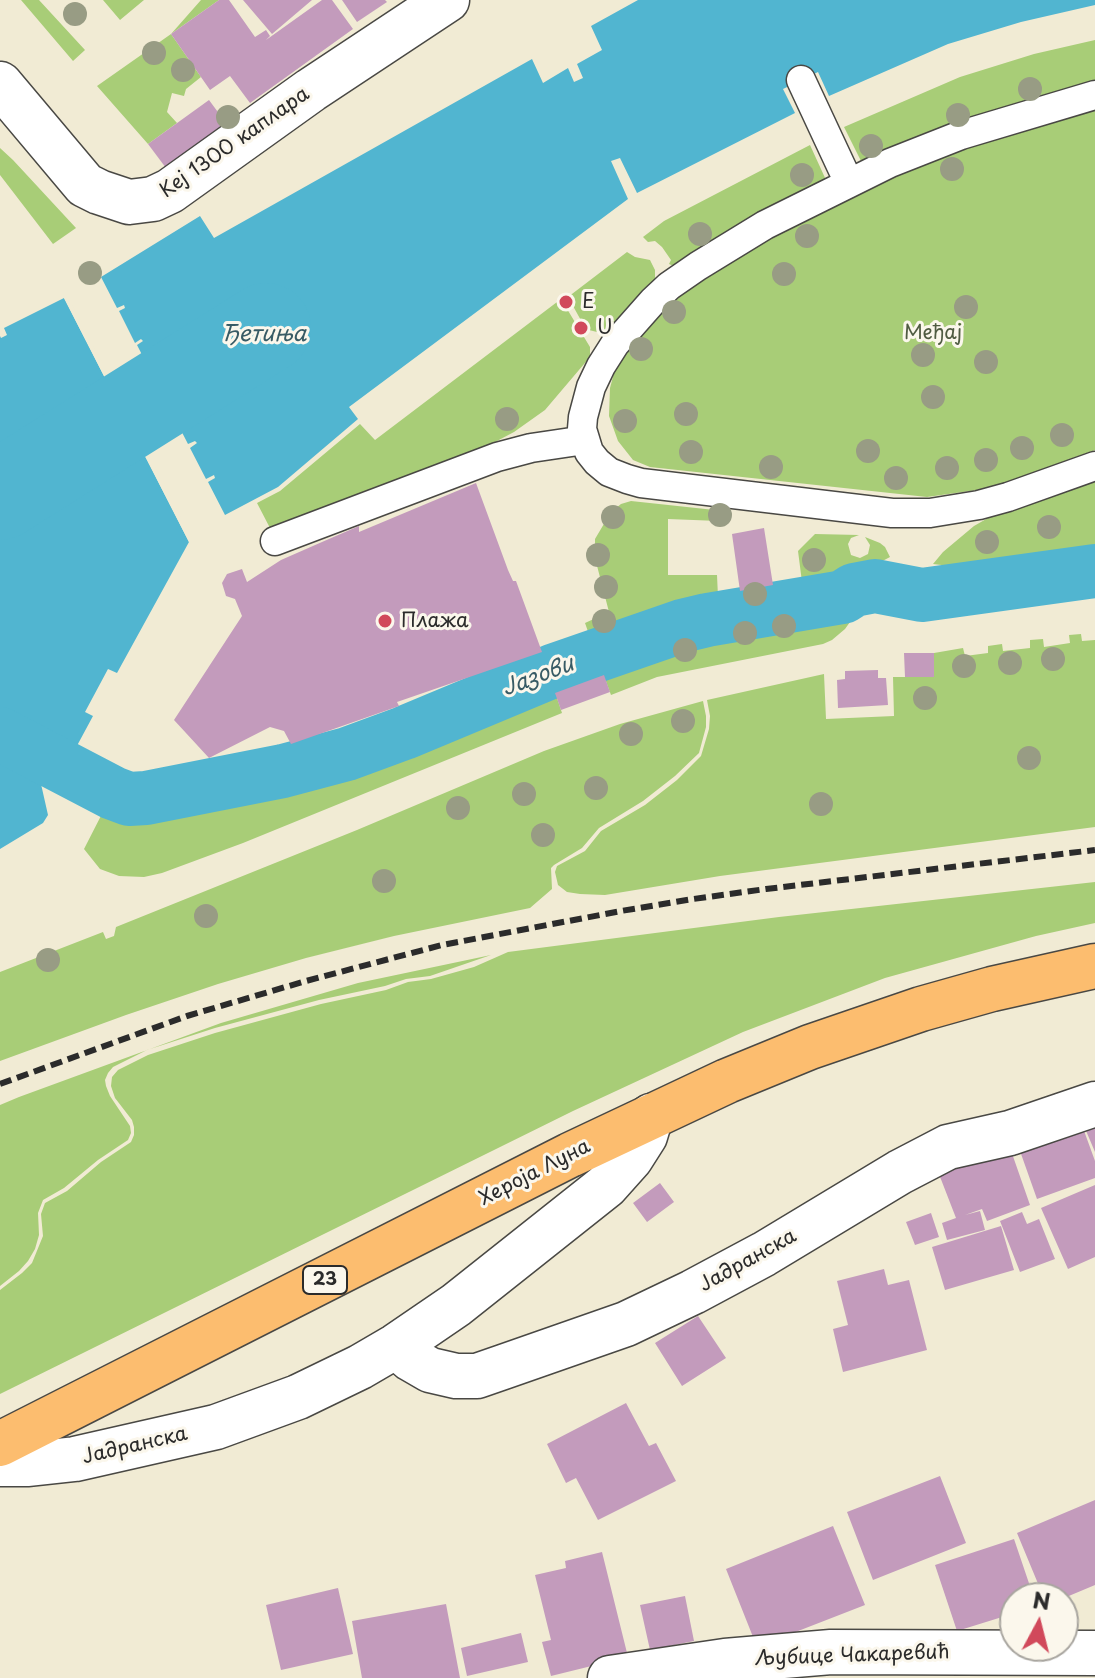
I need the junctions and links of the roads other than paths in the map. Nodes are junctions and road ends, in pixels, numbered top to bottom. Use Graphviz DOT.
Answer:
graph roads {
  1 [pos="427,6"];
  2 [pos="801,80"];
  3 [pos="0,84"];
  4 [pos="1095,95"];
  5 [pos="849,183"];
  6 [pos="585,440"];
  7 [pos="1095,466"];
  8 [pos="275,541"];
  9 [pos="1095,966"];
  10 [pos="1095,1104"];
  11 [pos="651,1116"];
  12 [pos="396,1346"];
  13 [pos="0,1444"];
  14 [pos="0,1464"];
  15 [pos="1095,1653"];
  16 [pos="610,1678"];
  1 -- 3 [label="street, Кеј 1300 каплара"];
  2 -- 5 [label="lane"];
  4 -- 5 [label="lane"];
  5 -- 6 [label="lane"];
  6 -- 7 [label="lane"];
  6 -- 8 [label="lane"];
  9 -- 11 [label="main road, Хероја Луна / 23"];
  10 -- 12 [label="street, Јадранска"];
  11 -- 12 [label="street, Јадранска"];
  11 -- 13 [label="main road, Хероја Луна / 23"];
  12 -- 14 [label="street, Јадранска"];
  15 -- 16 [label="street, Љубице Чакаревић"];
}
